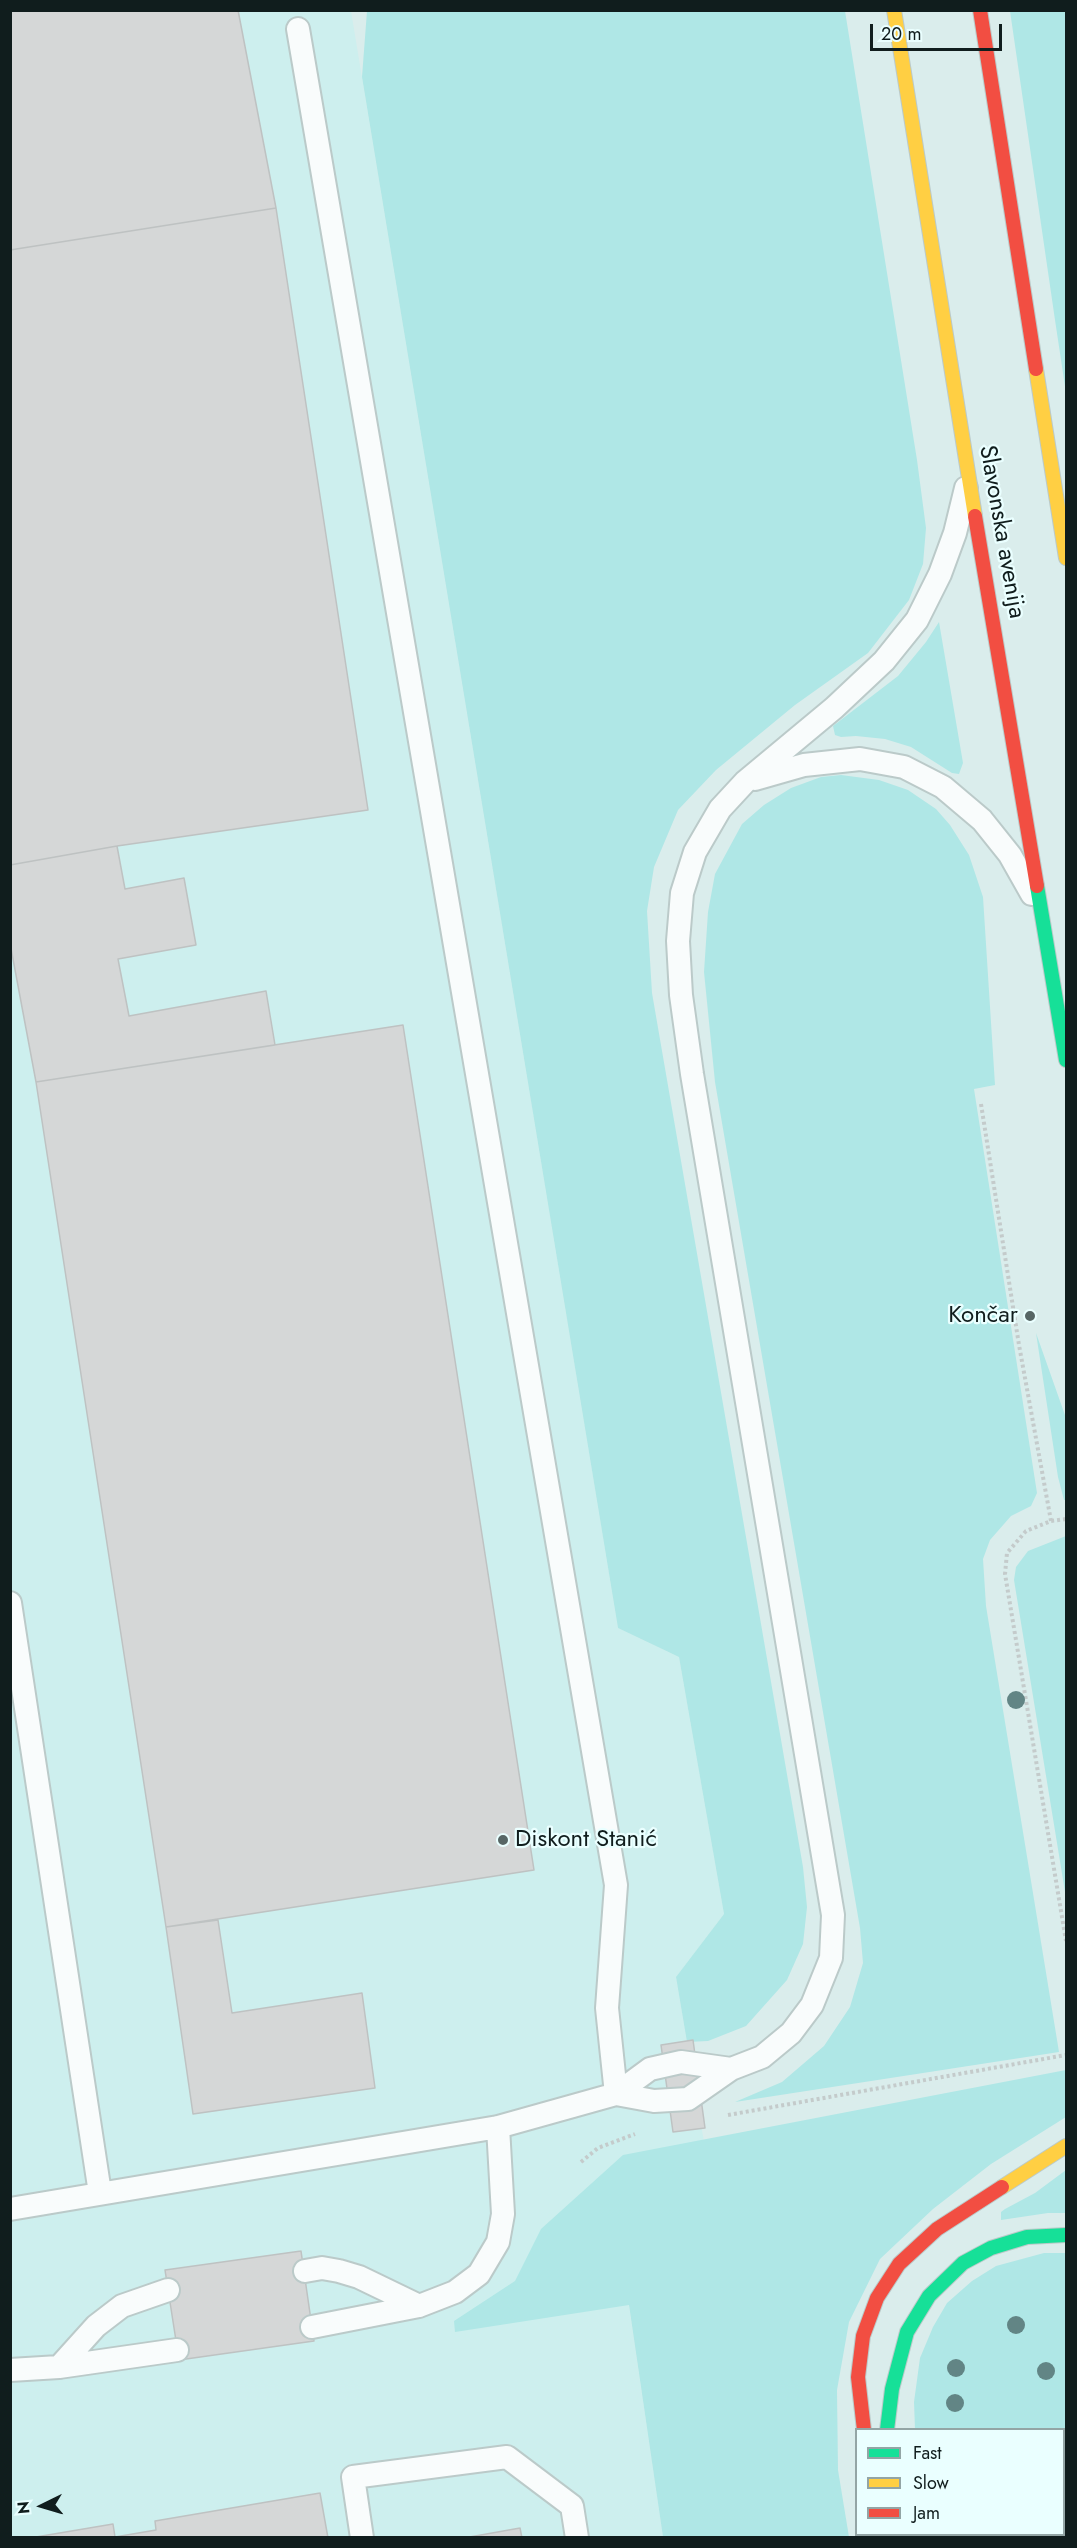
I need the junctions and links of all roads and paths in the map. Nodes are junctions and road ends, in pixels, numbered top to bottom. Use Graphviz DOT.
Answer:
graph roads {
  1 [pos="894,10"];
  2 [pos="980,10"];
  3 [pos="298,29"];
  4 [pos="969,478"];
  5 [pos="1066,558"];
  6 [pos="745,782"];
  7 [pos="1043,915"];
  8 [pos="1066,1060"];
  9 [pos="981,1104"];
  10 [pos="1066,1519"];
  11 [pos="1051,1521"];
  12 [pos="10,1603"];
  13 [pos="1066,1941"];
  14 [pos="1066,2055"];
  15 [pos="731,2069"];
  16 [pos="616,2094"];
  17 [pos="727,2115"];
  18 [pos="498,2127"];
  19 [pos="639,2133"];
  20 [pos="1066,2146"];
  21 [pos="581,2162"];
  22 [pos="100,2193"];
  23 [pos="10,2209"];
  24 [pos="1066,2235"];
  25 [pos="305,2271"];
  26 [pos="168,2290"];
  27 [pos="419,2306"];
  28 [pos="312,2327"];
  29 [pos="177,2350"];
  30 [pos="59,2367"];
  31 [pos="10,2370"];
  32 [pos="864,2428"];
  33 [pos="887,2428"];
  34 [pos="362,2538"];
  35 [pos="577,2538"];
  1 -- 4 [label="main road, Slavonska avenija"];
  2 -- 5 [label="main road"];
  3 -- 16 [label="lane"];
  4 -- 6 [label="lane"];
  4 -- 7 [label="main road, Slavonska avenija"];
  6 -- 7 [label="lane"];
  6 -- 15 [label="lane"];
  7 -- 8 [label="main road, Slavonska avenija"];
  9 -- 11 [label="path"];
  10 -- 11 [label="path"];
  11 -- 13 [label="path"];
  12 -- 22 [label="lane"];
  14 -- 17 [label="path"];
  15 -- 16 [label="lane"];
  15 -- 16 [label="lane"];
  16 -- 18 [label="lane"];
  18 -- 22 [label="lane"];
  18 -- 27 [label="lane"];
  19 -- 21 [label="path"];
  20 -- 32 [label="main road"];
  22 -- 23 [label="lane"];
  24 -- 33 [label="main road"];
  25 -- 27 [label="lane"];
  26 -- 30 [label="lane"];
  27 -- 28 [label="lane"];
  29 -- 30 [label="lane"];
  30 -- 31 [label="lane"];
  34 -- 35 [label="lane"];
}
